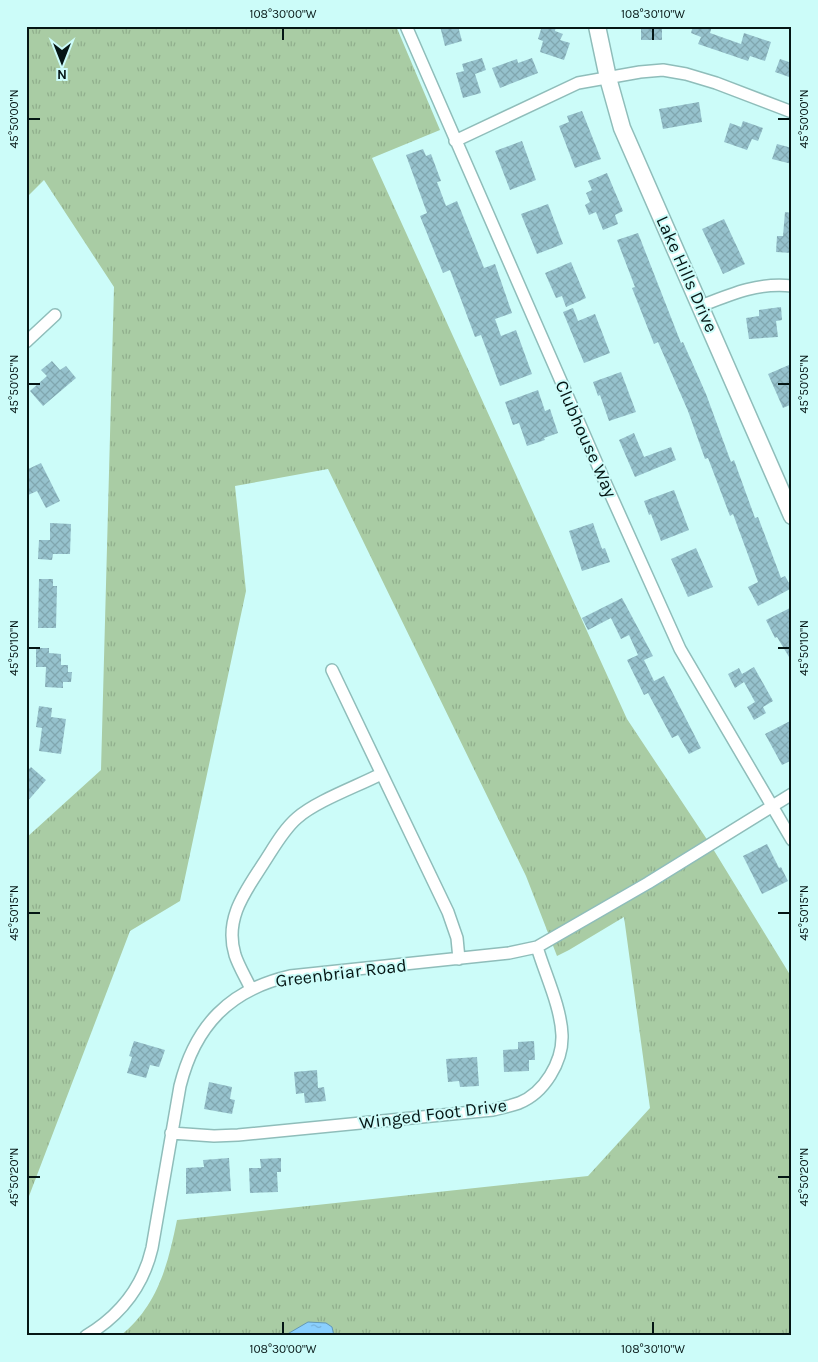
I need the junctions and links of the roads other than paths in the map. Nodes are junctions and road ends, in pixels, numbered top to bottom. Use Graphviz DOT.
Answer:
graph roads {
  1 [pos="406,26"];
  2 [pos="597,26"];
  3 [pos="608,78"];
  4 [pos="792,112"];
  5 [pos="455,141"];
  6 [pos="792,286"];
  7 [pos="701,306"];
  8 [pos="55,315"];
  9 [pos="26,342"];
  10 [pos="790,508"];
  11 [pos="332,670"];
  12 [pos="382,774"];
  13 [pos="792,794"];
  14 [pos="771,807"];
  15 [pos="792,840"];
  16 [pos="537,947"];
  17 [pos="459,959"];
  18 [pos="251,989"];
  19 [pos="171,1133"];
  20 [pos="86,1336"];
  1 -- 5 [label="street, Clubhouse Way"];
  2 -- 3 [label="street, Lake Hills Drive"];
  3 -- 4 [label="street"];
  3 -- 5 [label="street"];
  3 -- 7 [label="street, Lake Hills Drive"];
  5 -- 14 [label="street, Clubhouse Way"];
  6 -- 7 [label="street"];
  7 -- 10 [label="street, Lake Hills Drive"];
  8 -- 9 [label="street"];
  11 -- 12 [label="street"];
  12 -- 17 [label="street"];
  12 -- 18 [label="street"];
  13 -- 14 [label="street, Greenbriar Road"];
  14 -- 15 [label="street, Clubhouse Way"];
  14 -- 16 [label="street, Greenbriar Road"];
  16 -- 17 [label="street, Greenbriar Road"];
  16 -- 19 [label="street, Winged Foot Drive"];
  17 -- 18 [label="street, Greenbriar Road"];
  18 -- 19 [label="street, Greenbriar Road"];
  19 -- 20 [label="street, Greenbriar Road"];
}
